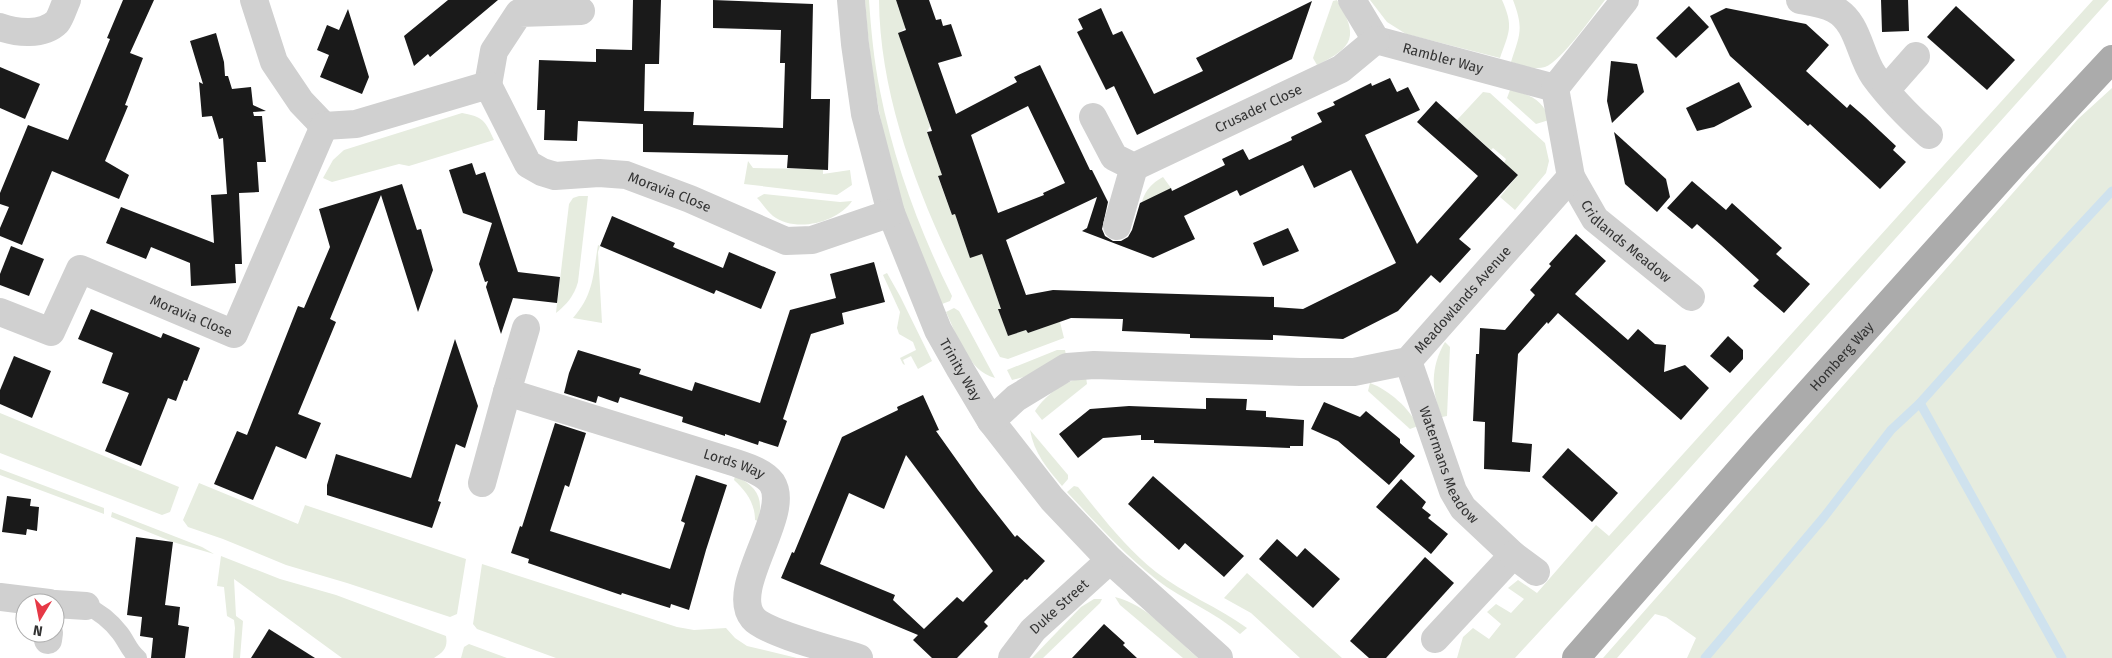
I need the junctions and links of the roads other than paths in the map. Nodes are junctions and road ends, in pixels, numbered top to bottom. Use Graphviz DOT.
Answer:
graph roads {
  1 [pos="67,0"];
  2 [pos="254,0"];
  3 [pos="852,0"];
  4 [pos="1352,0"];
  5 [pos="1625,0"];
  6 [pos="1800,0"];
  7 [pos="581,11"];
  8 [pos="0,27"];
  9 [pos="1376,40"];
  10 [pos="1916,56"];
  11 [pos="2112,59"];
  12 [pos="488,84"];
  13 [pos="1555,88"];
  14 [pos="1886,90"];
  15 [pos="1093,117"];
  16 [pos="324,126"];
  17 [pos="1929,136"];
  18 [pos="1134,167"];
  19 [pos="1572,177"];
  20 [pos="892,213"];
  21 [pos="1117,226"];
  22 [pos="1691,296"];
  23 [pos="0,312"];
  24 [pos="526,328"];
  25 [pos="1408,361"];
  26 [pos="507,392"];
  27 [pos="991,421"];
  28 [pos="482,483"];
  29 [pos="1513,555"];
  30 [pos="1110,560"];
  31 [pos="1536,572"];
  32 [pos="0,597"];
  33 [pos="15,599"];
  34 [pos="65,605"];
  35 [pos="86,606"];
  36 [pos="1435,639"];
  37 [pos="138,658"];
  38 [pos="859,658"];
  39 [pos="1012,658"];
  40 [pos="1219,658"];
  41 [pos="1576,658"];
  1 -- 8 [label="street"];
  2 -- 16 [label="street"];
  3 -- 20 [label="street, Trinity Way"];
  4 -- 9 [label="street"];
  5 -- 13 [label="street"];
  6 -- 14 [label="street"];
  7 -- 12 [label="street"];
  9 -- 13 [label="street, Rambler Way"];
  9 -- 18 [label="street, Crusader Close"];
  10 -- 14 [label="street"];
  11 -- 41 [label="main road, Homberg Way"];
  12 -- 16 [label="street"];
  12 -- 20 [label="street, Moravia Close"];
  13 -- 19 [label="street"];
  14 -- 17 [label="street"];
  15 -- 18 [label="street"];
  16 -- 23 [label="street, Moravia Close"];
  18 -- 21 [label="street"];
  19 -- 22 [label="street, Cridlands Meadow"];
  19 -- 25 [label="street, Meadowlands Avenue"];
  20 -- 27 [label="street, Trinity Way"];
  24 -- 26 [label="street"];
  25 -- 27 [label="street, Meadowlands Avenue"];
  25 -- 29 [label="street, Watermans Meadow"];
  26 -- 28 [label="street"];
  26 -- 38 [label="street, Lords Way"];
  27 -- 30 [label="street, Trinity Way"];
  29 -- 31 [label="street, Watermans Meadow"];
  29 -- 36 [label="street"];
  30 -- 39 [label="street, Duke Street"];
  30 -- 40 [label="street, Trinity Way"];
  32 -- 33 [label="street"];
  34 -- 35 [label="street"];
  35 -- 37 [label="lane"];
}
